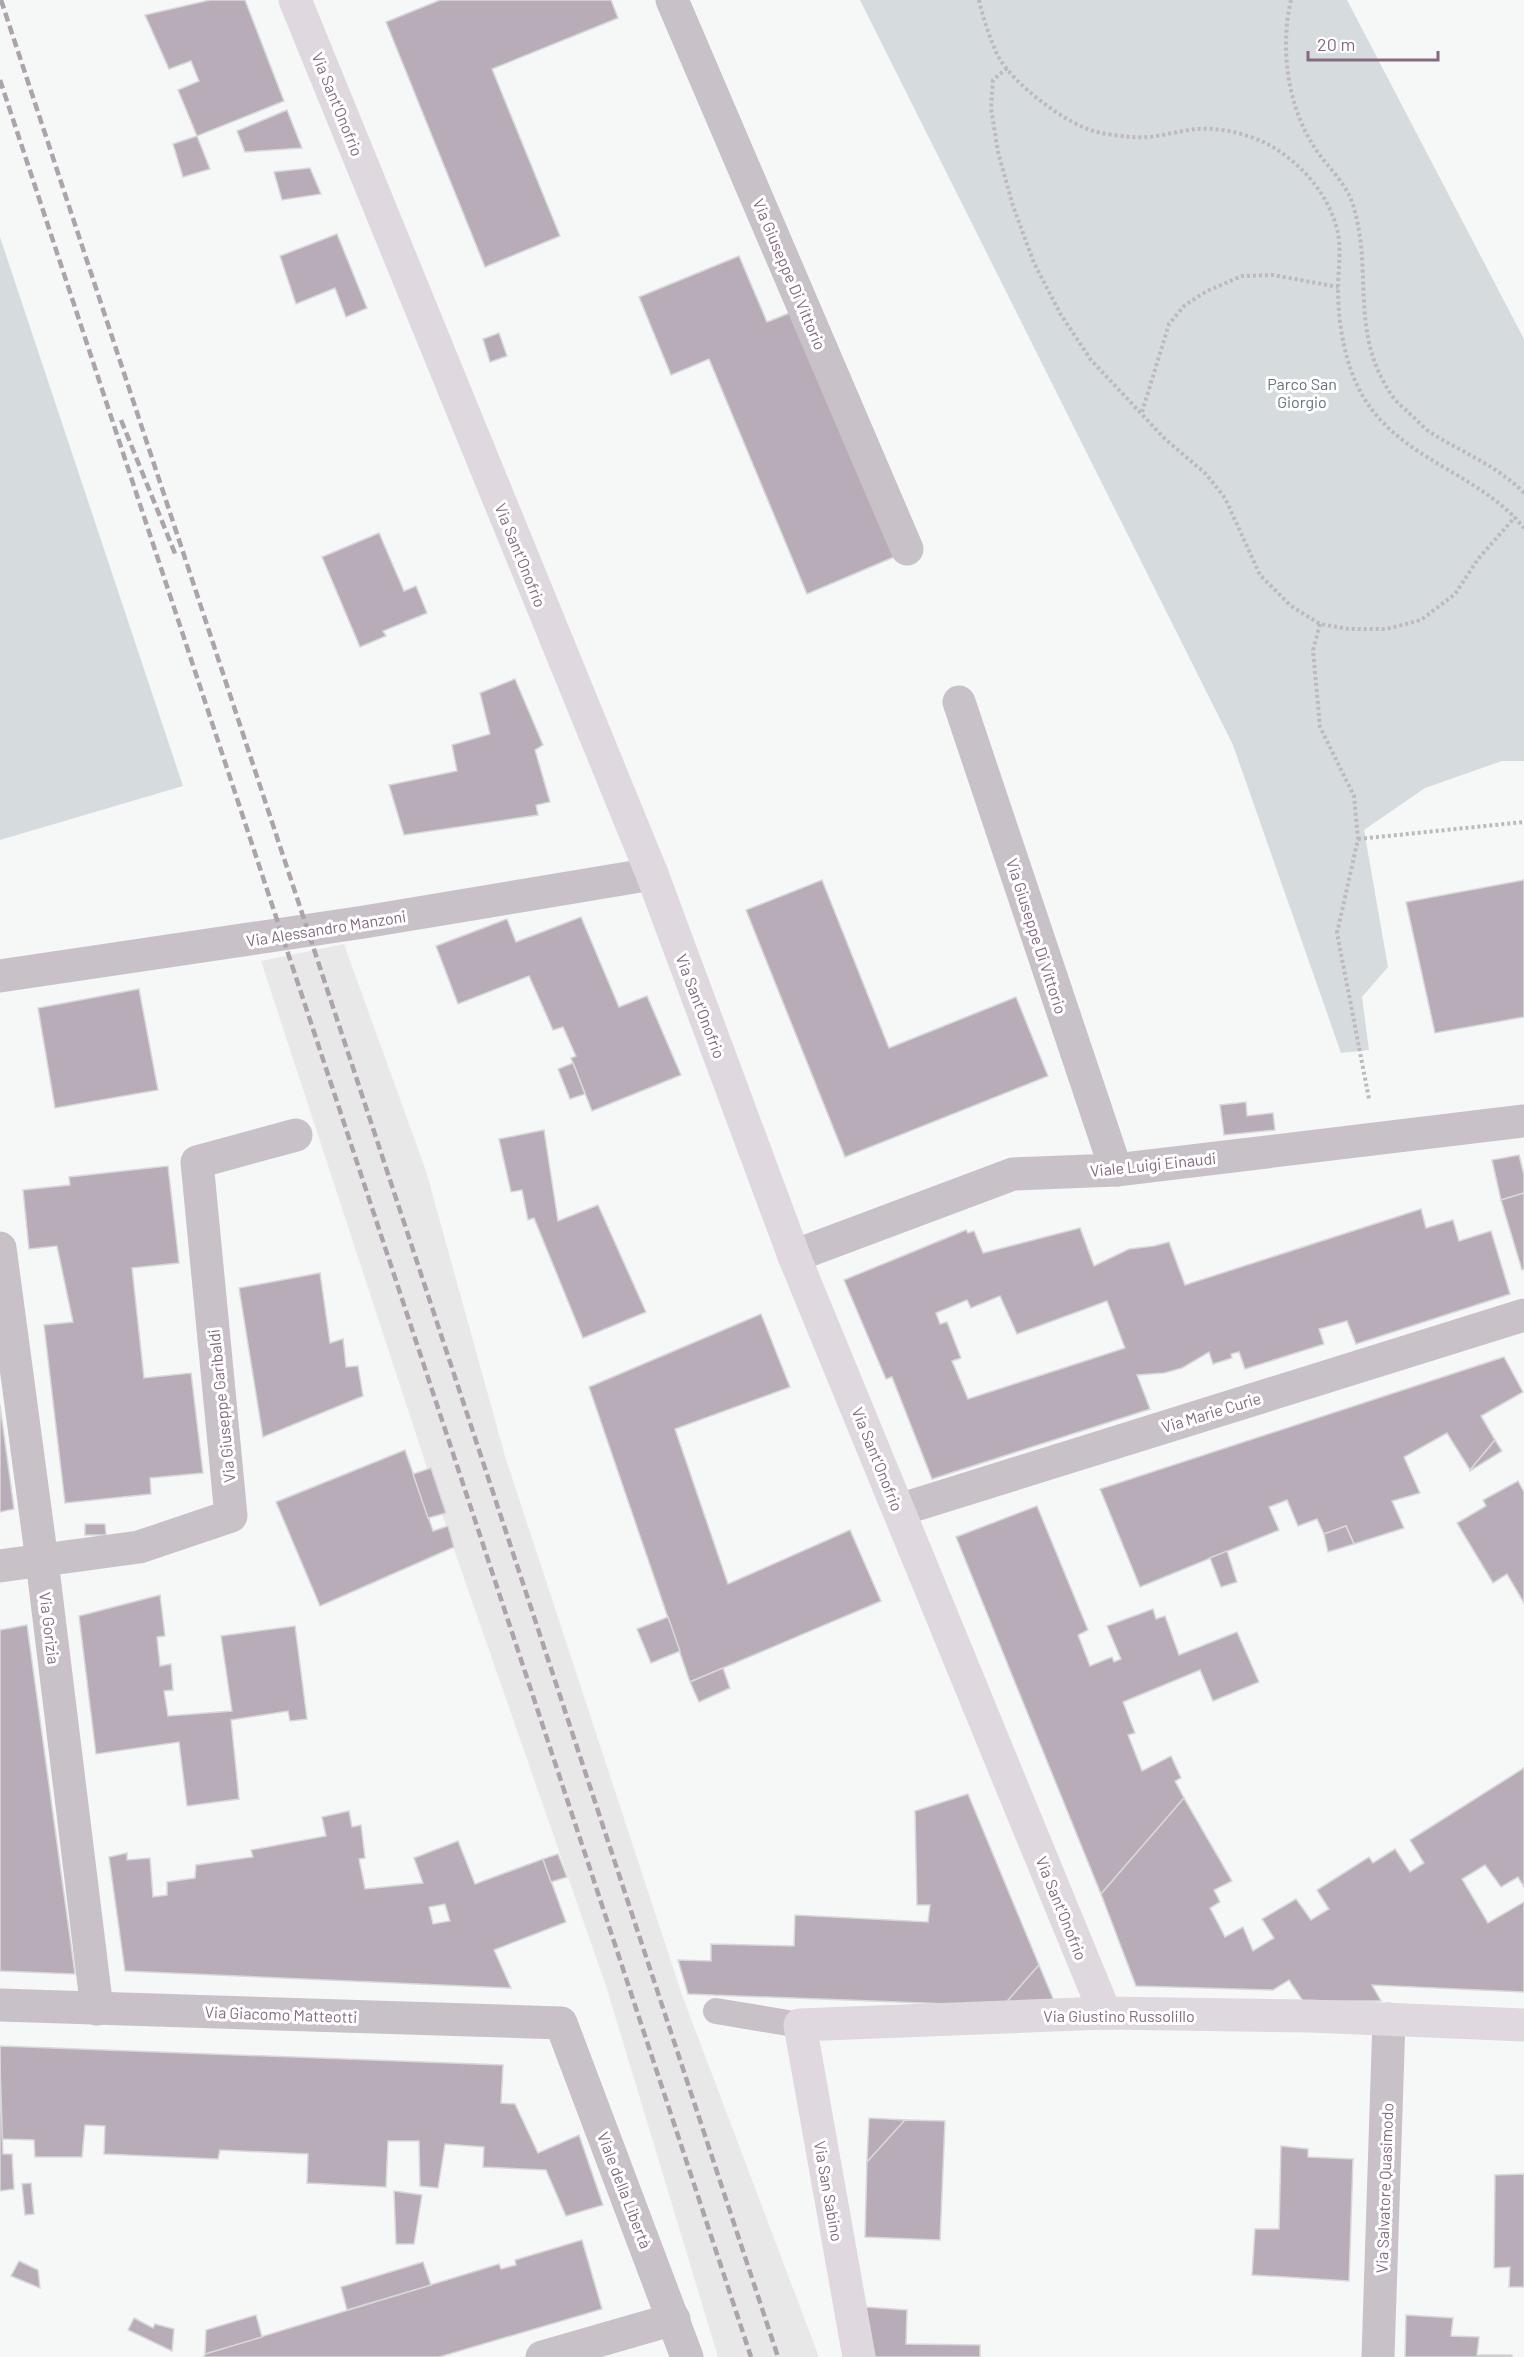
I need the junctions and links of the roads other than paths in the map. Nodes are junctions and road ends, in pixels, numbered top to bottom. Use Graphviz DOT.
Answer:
graph roads {
  1 [pos="295,0"];
  2 [pos="672,0"];
  3 [pos="907,549"];
  4 [pos="959,702"];
  5 [pos="652,874"];
  6 [pos="0,976"];
  7 [pos="1524,1121"];
  8 [pos="296,1135"];
  9 [pos="1116,1170"];
  10 [pos="0,1248"];
  11 [pos="794,1256"];
  12 [pos="1524,1315"];
  13 [pos="899,1510"];
  14 [pos="42,1561"];
  15 [pos="0,1566"];
  16 [pos="0,2005"];
  17 [pos="98,2009"];
  18 [pos="716,2011"];
  19 [pos="1105,2013"];
  20 [pos="1389,2019"];
  21 [pos="561,2023"];
  22 [pos="800,2025"];
  23 [pos="1524,2025"];
  24 [pos="674,2319"];
  25 [pos="542,2357"];
  26 [pos="687,2357"];
  27 [pos="859,2357"];
  28 [pos="1378,2357"];
  1 -- 5 [label="street, Via Sant'Onofrio"];
  2 -- 3 [label="street, Via Giuseppe Di Vittorio"];
  4 -- 9 [label="street, Via Giuseppe Di Vittorio"];
  5 -- 6 [label="street, Via Alessandro Manzoni"];
  5 -- 11 [label="street, Via Sant'Onofrio"];
  7 -- 9 [label="street, Viale Luigi Einaudi"];
  8 -- 14 [label="street, Via Giuseppe Garibaldi"];
  9 -- 11 [label="street, Viale Luigi Einaudi"];
  10 -- 14 [label="street, Via Gorizia"];
  11 -- 13 [label="street, Via Sant'Onofrio"];
  12 -- 13 [label="street, Via Marie Curie"];
  13 -- 19 [label="street, Via Sant'Onofrio"];
  14 -- 15 [label="street, Via Giuseppe Garibaldi"];
  14 -- 17 [label="street, Via Gorizia"];
  16 -- 17 [label="street, Via Giacomo Matteotti"];
  17 -- 21 [label="street, Via Giacomo Matteotti"];
  18 -- 22 [label="lane, Via Giustino Russolillo"];
  19 -- 20 [label="street, Via Giustino Russolillo"];
  19 -- 22 [label="street, Via Giustino Russolillo"];
  20 -- 23 [label="street, Via Giustino Russolillo"];
  20 -- 28 [label="street, Via Salvatore Quasimodo"];
  21 -- 24 [label="street, Viale della Libertà"];
  22 -- 27 [label="street, Via San Sabino"];
  24 -- 25 [label="street"];
  24 -- 26 [label="street, Viale della Libertà"];
}
